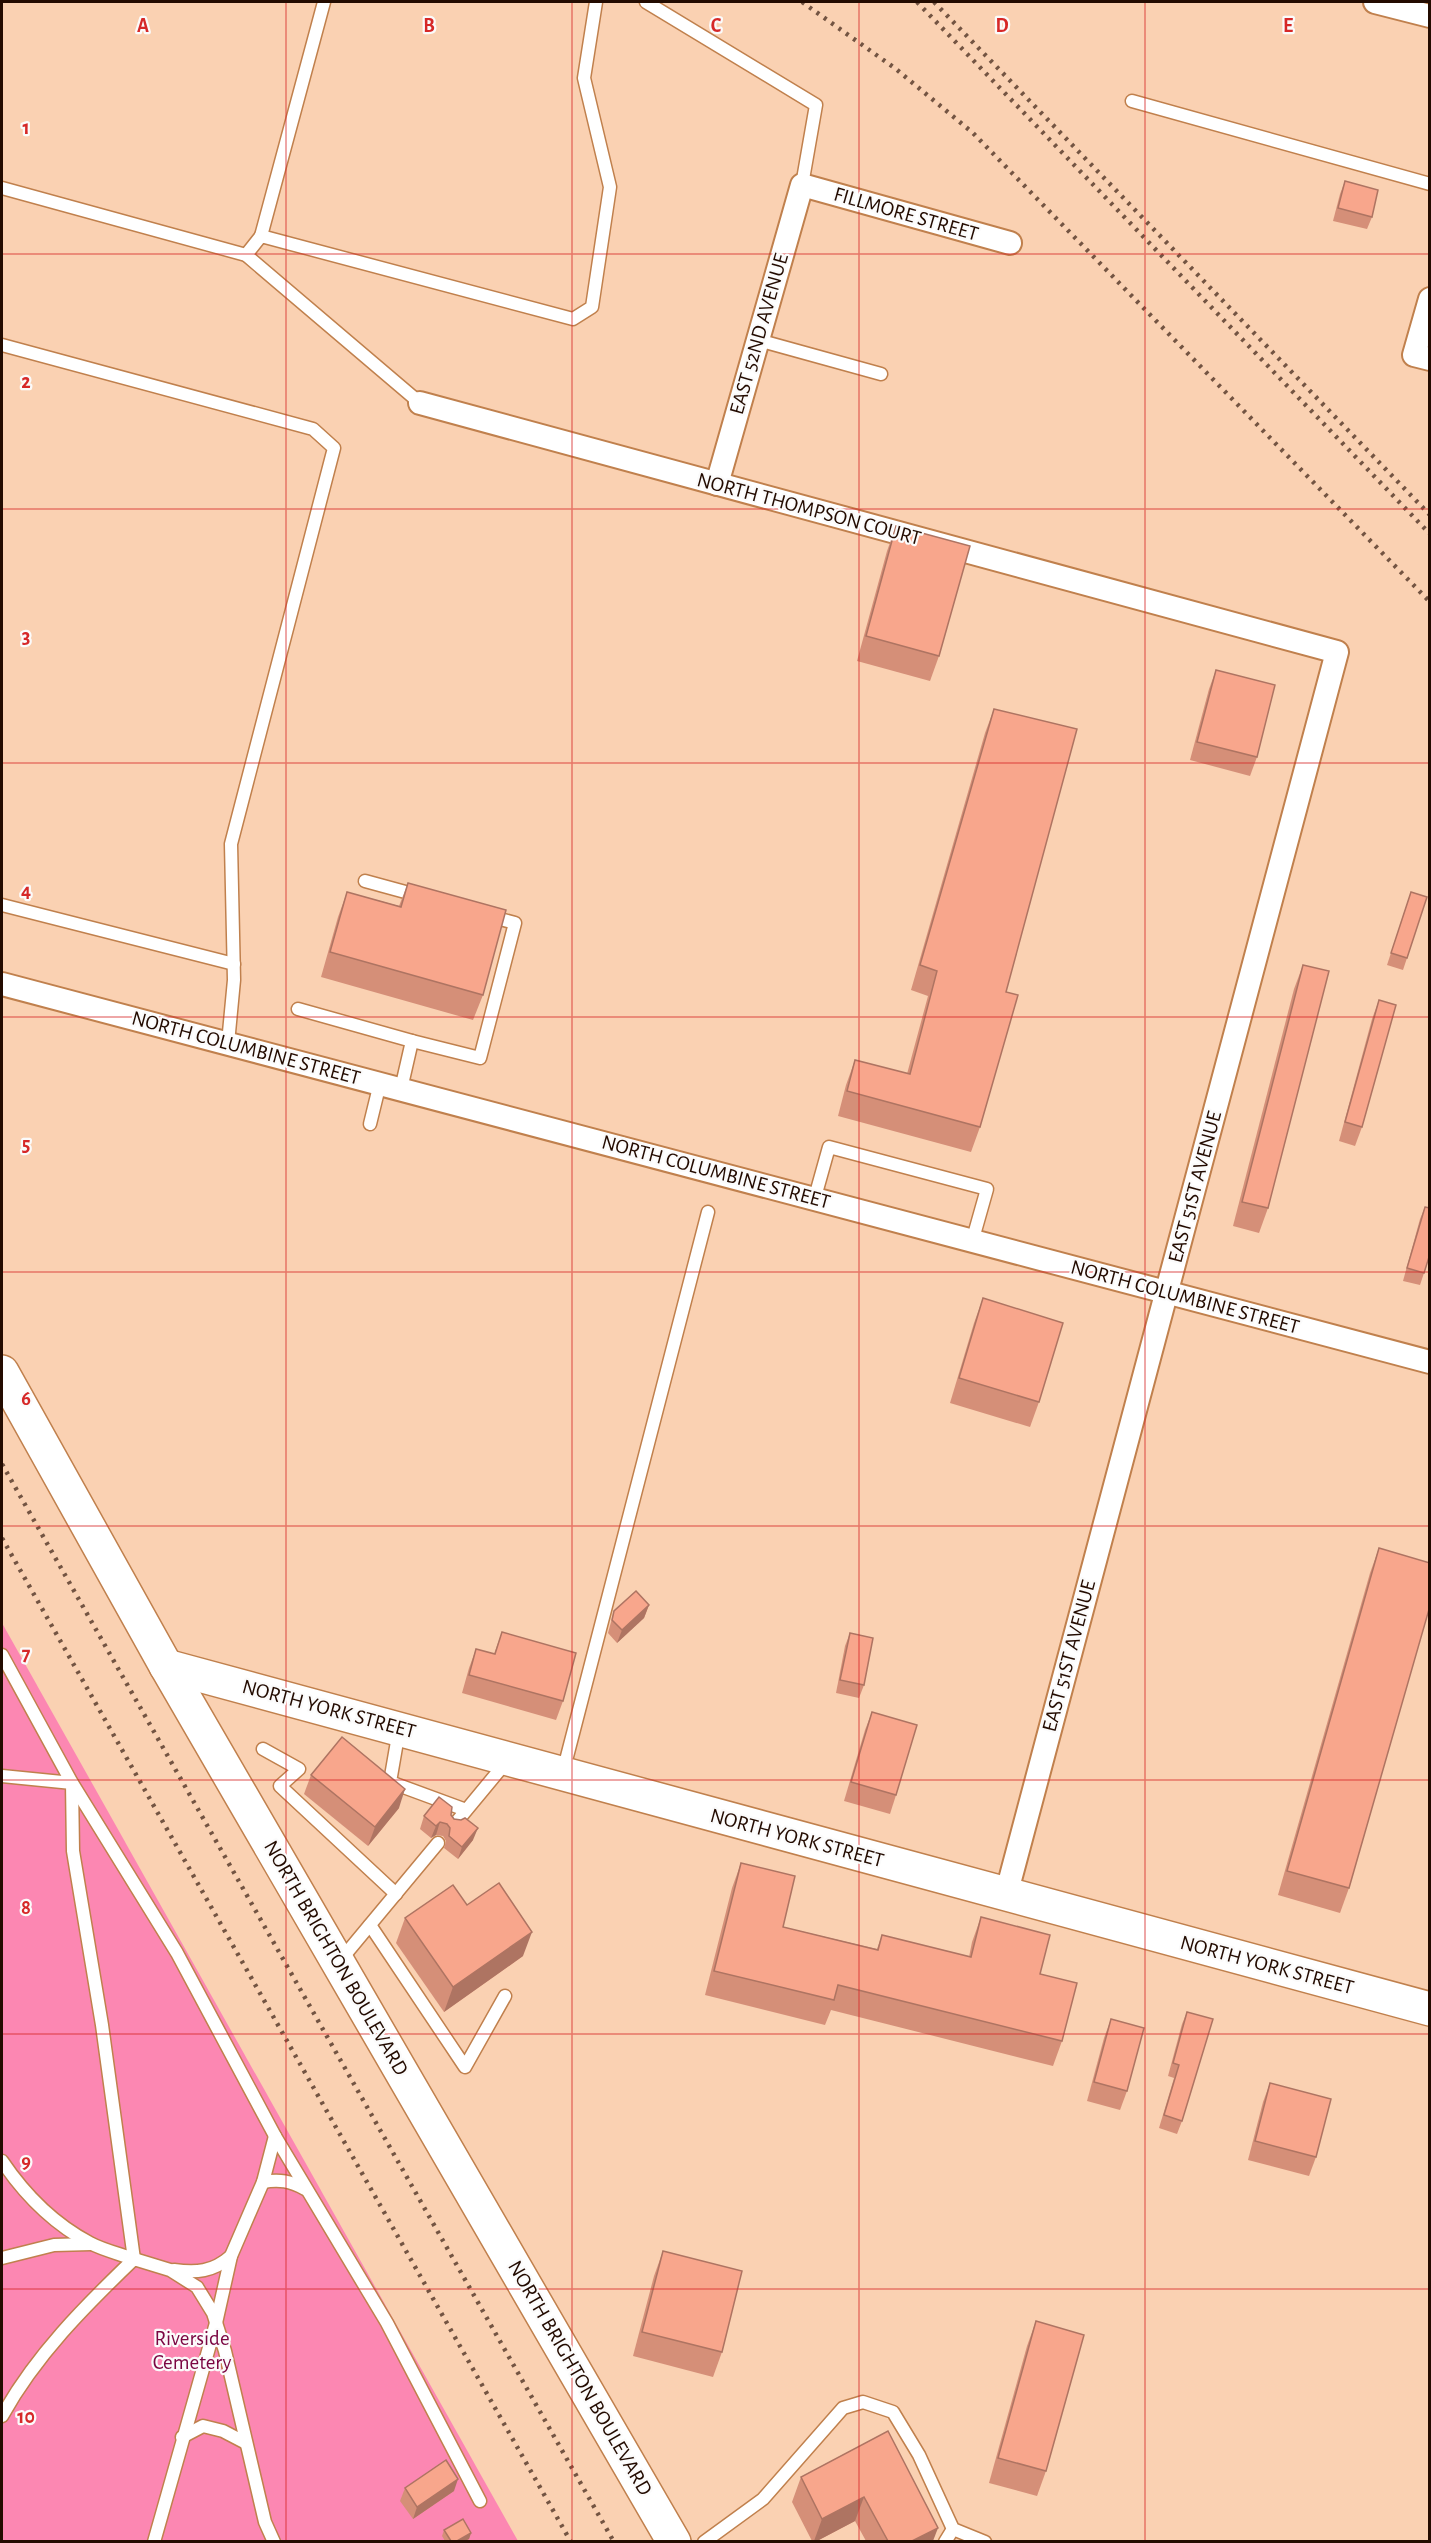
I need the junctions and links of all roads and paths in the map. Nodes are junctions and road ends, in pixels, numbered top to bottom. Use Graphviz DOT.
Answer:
graph roads {
  1 [pos="324,2"];
  2 [pos="596,2"];
  3 [pos="646,2"];
  4 [pos="1375,2"];
  5 [pos="1430,16"];
  6 [pos="1132,101"];
  7 [pos="1430,184"];
  8 [pos="802,186"];
  9 [pos="2,188"];
  10 [pos="261,236"];
  11 [pos="1010,243"];
  12 [pos="246,255"];
  13 [pos="1430,299"];
  14 [pos="758,340"];
  15 [pos="2,345"];
  16 [pos="1422,357"];
  17 [pos="881,374"];
  18 [pos="420,403"];
  19 [pos="717,483"];
  20 [pos="1337,652"];
  21 [pos="365,881"];
  22 [pos="434,900"];
  23 [pos="2,905"];
  24 [pos="480,913"];
  25 [pos="234,964"];
  26 [pos="2,984"];
  27 [pos="298,1009"];
  28 [pos="412,1041"];
  29 [pos="228,1043"];
  30 [pos="391,1086"];
  31 [pos="370,1124"];
  32 [pos="815,1197"];
  33 [pos="708,1212"];
  34 [pos="972,1242"];
  35 [pos="1166,1293"];
  36 [pos="1430,1362"];
  37 [pos="2,1372"];
  38 [pos="2,1658"];
  39 [pos="166,1666"];
  40 [pos="400,1729"];
  41 [pos="263,1749"];
  42 [pos="509,1759"];
  43 [pos="563,1773"];
  44 [pos="2,1776"];
  45 [pos="72,1783"];
  46 [pos="466,1810"];
  47 [pos="454,1825"];
  48 [pos="438,1843"];
  49 [pos="396,1894"];
  50 [pos="1006,1895"];
  51 [pos="370,1925"];
  52 [pos="339,1963"];
  53 [pos="505,1996"];
  54 [pos="1430,2009"];
  55 [pos="275,2136"];
  56 [pos="2,2161"];
  57 [pos="263,2182"];
  58 [pos="307,2190"];
  59 [pos="91,2244"];
  60 [pos="231,2256"];
  61 [pos="2,2258"];
  62 [pos="134,2259"];
  63 [pos="170,2270"];
  64 [pos="216,2323"];
  65 [pos="2,2416"];
  66 [pos="182,2437"];
  67 [pos="246,2443"];
  68 [pos="480,2501"];
  69 [pos="953,2529"];
  70 [pos="154,2541"];
  71 [pos="274,2541"];
  72 [pos="674,2541"];
  73 [pos="704,2541"];
  74 [pos="945,2541"];
  75 [pos="985,2541"];
  1 -- 10 [label="lane"];
  2 -- 10 [label="lane"];
  3 -- 8 [label="lane"];
  4 -- 5 [label="street"];
  6 -- 7 [label="lane"];
  8 -- 11 [label="street, FILLMORE STREET"];
  8 -- 14 [label="street, EAST 52ND AVENUE"];
  9 -- 12 [label="lane"];
  10 -- 12 [label="lane"];
  12 -- 18 [label="lane"];
  13 -- 16 [label="street"];
  14 -- 17 [label="lane"];
  14 -- 19 [label="street, EAST 52ND AVENUE"];
  15 -- 25 [label="lane"];
  18 -- 19 [label="street, NORTH THOMPSON COURT"];
  19 -- 20 [label="street, NORTH THOMPSON COURT"];
  20 -- 35 [label="street, EAST 51ST AVENUE"];
  21 -- 22 [label="lane"];
  23 -- 25 [label="lane"];
  24 -- 28 [label="lane"];
  25 -- 29 [label="lane"];
  26 -- 29 [label="street, NORTH COLUMBINE STREET"];
  27 -- 28 [label="lane"];
  28 -- 30 [label="lane"];
  29 -- 30 [label="street, NORTH COLUMBINE STREET"];
  30 -- 31 [label="lane"];
  30 -- 32 [label="street, NORTH COLUMBINE STREET"];
  32 -- 34 [label="street, NORTH COLUMBINE STREET"];
  32 -- 34 [label="lane"];
  33 -- 43 [label="lane"];
  34 -- 35 [label="street, NORTH COLUMBINE STREET"];
  35 -- 36 [label="street, NORTH COLUMBINE STREET"];
  35 -- 50 [label="street, EAST 51ST AVENUE"];
  37 -- 39 [label="main road, NORTH BRIGHTON BOULEVARD"];
  38 -- 45 [label="lane"];
  39 -- 40 [label="main road, NORTH YORK STREET"];
  39 -- 52 [label="main road, NORTH BRIGHTON BOULEVARD"];
  40 -- 42 [label="main road, NORTH YORK STREET"];
  40 -- 46 [label="lane"];
  41 -- 49 [label="lane"];
  42 -- 43 [label="main road, NORTH YORK STREET"];
  42 -- 46 [label="lane"];
  43 -- 50 [label="main road, NORTH YORK STREET"];
  44 -- 45 [label="lane"];
  45 -- 55 [label="lane"];
  45 -- 62 [label="lane"];
  46 -- 47 [label="lane"];
  48 -- 49 [label="lane"];
  49 -- 51 [label="lane"];
  50 -- 54 [label="main road, NORTH YORK STREET"];
  51 -- 52 [label="lane"];
  51 -- 53 [label="lane"];
  52 -- 72 [label="main road, NORTH BRIGHTON BOULEVARD"];
  55 -- 57 [label="lane"];
  55 -- 58 [label="lane"];
  56 -- 59 [label="lane"];
  57 -- 58 [label="lane"];
  57 -- 60 [label="lane"];
  58 -- 68 [label="lane"];
  59 -- 61 [label="lane"];
  59 -- 62 [label="lane"];
  60 -- 63 [label="lane"];
  60 -- 64 [label="lane"];
  62 -- 63 [label="lane"];
  62 -- 65 [label="lane"];
  63 -- 64 [label="lane"];
  64 -- 66 [label="lane"];
  64 -- 67 [label="lane"];
  66 -- 67 [label="lane"];
  66 -- 70 [label="lane"];
  67 -- 71 [label="lane"];
  69 -- 73 [label="lane"];
  69 -- 74 [label="lane"];
  69 -- 75 [label="lane"];
}
